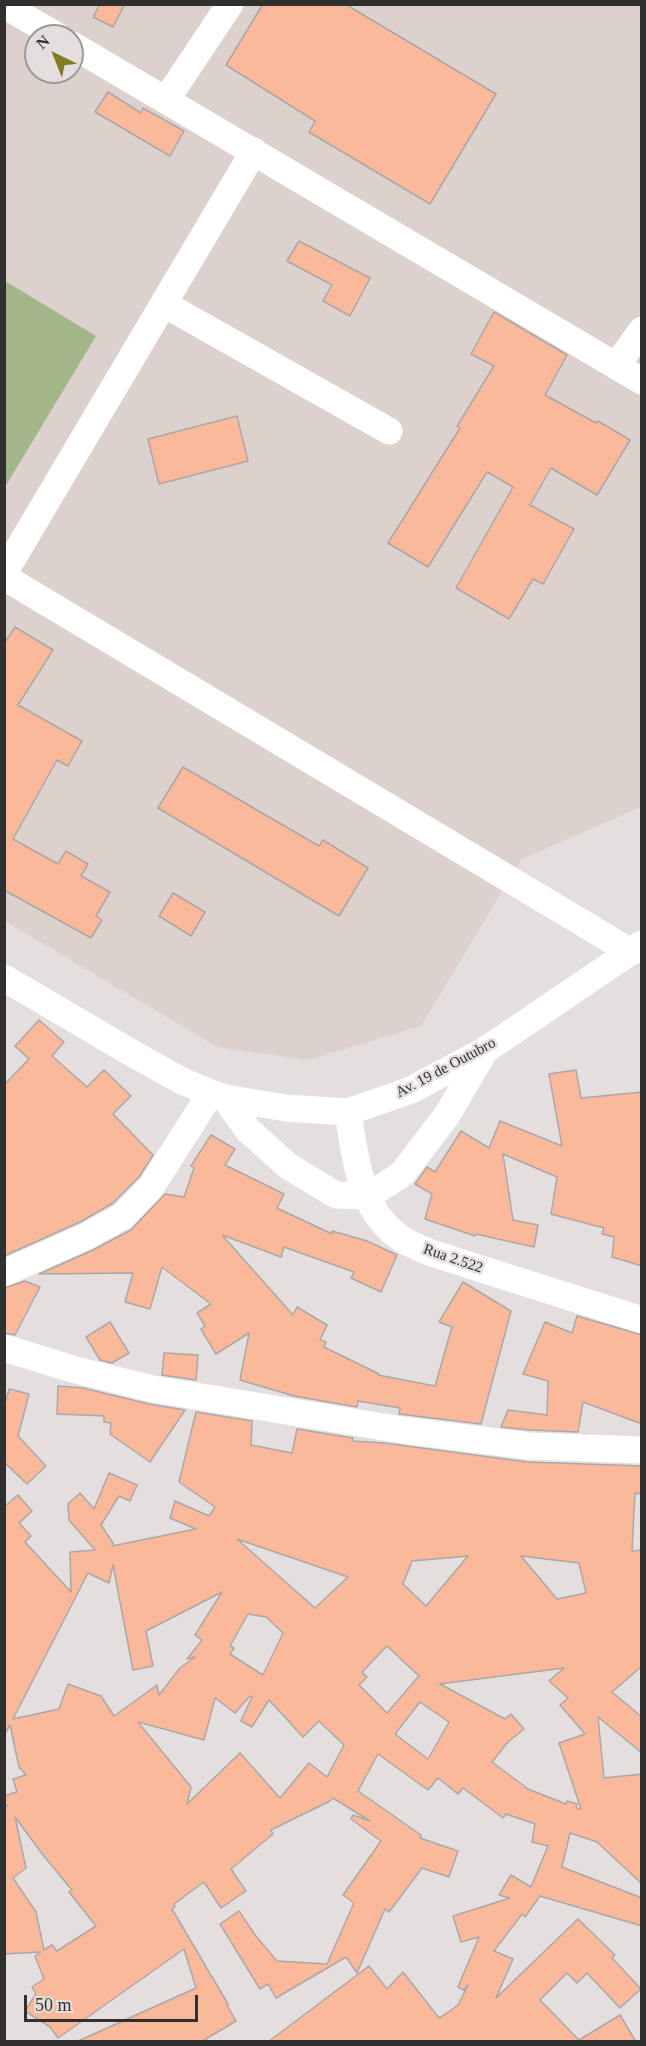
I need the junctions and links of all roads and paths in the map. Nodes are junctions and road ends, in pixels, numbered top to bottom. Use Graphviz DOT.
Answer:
graph roads {
  1 [pos="230,4"];
  2 [pos="4,5"];
  3 [pos="36,24"];
  4 [pos="84,52"];
  5 [pos="166,100"];
  6 [pos="254,151"];
  7 [pos="164,304"];
  8 [pos="642,330"];
  9 [pos="616,366"];
  10 [pos="642,381"];
  11 [pos="389,431"];
  12 [pos="4,575"];
  13 [pos="636,948"];
  14 [pos="4,978"];
  15 [pos="484,1051"];
  16 [pos="218,1096"];
  17 [pos="348,1112"];
  18 [pos="368,1196"];
  19 [pos="4,1273"];
  20 [pos="642,1320"];
  21 [pos="4,1348"];
  22 [pos="642,1450"];
  1 -- 5 [label="street"];
  2 -- 3 [label="street"];
  4 -- 5 [label="street"];
  5 -- 6 [label="street"];
  6 -- 7 [label="street"];
  6 -- 9 [label="street"];
  7 -- 11 [label="street"];
  7 -- 12 [label="street"];
  8 -- 9 [label="street"];
  9 -- 10 [label="street"];
  12 -- 13 [label="street"];
  13 -- 15 [label="street, Av. 19 de Outubro"];
  14 -- 16 [label="street, Av. 19 de Outubro"];
  15 -- 17 [label="street, Av. 19 de Outubro"];
  15 -- 18 [label="street"];
  16 -- 17 [label="street, Av. 19 de Outubro"];
  16 -- 18 [label="street"];
  16 -- 19 [label="street"];
  17 -- 18 [label="street, Rua 2.522"];
  18 -- 20 [label="street, Rua 2.522"];
  21 -- 22 [label="street"];
}
